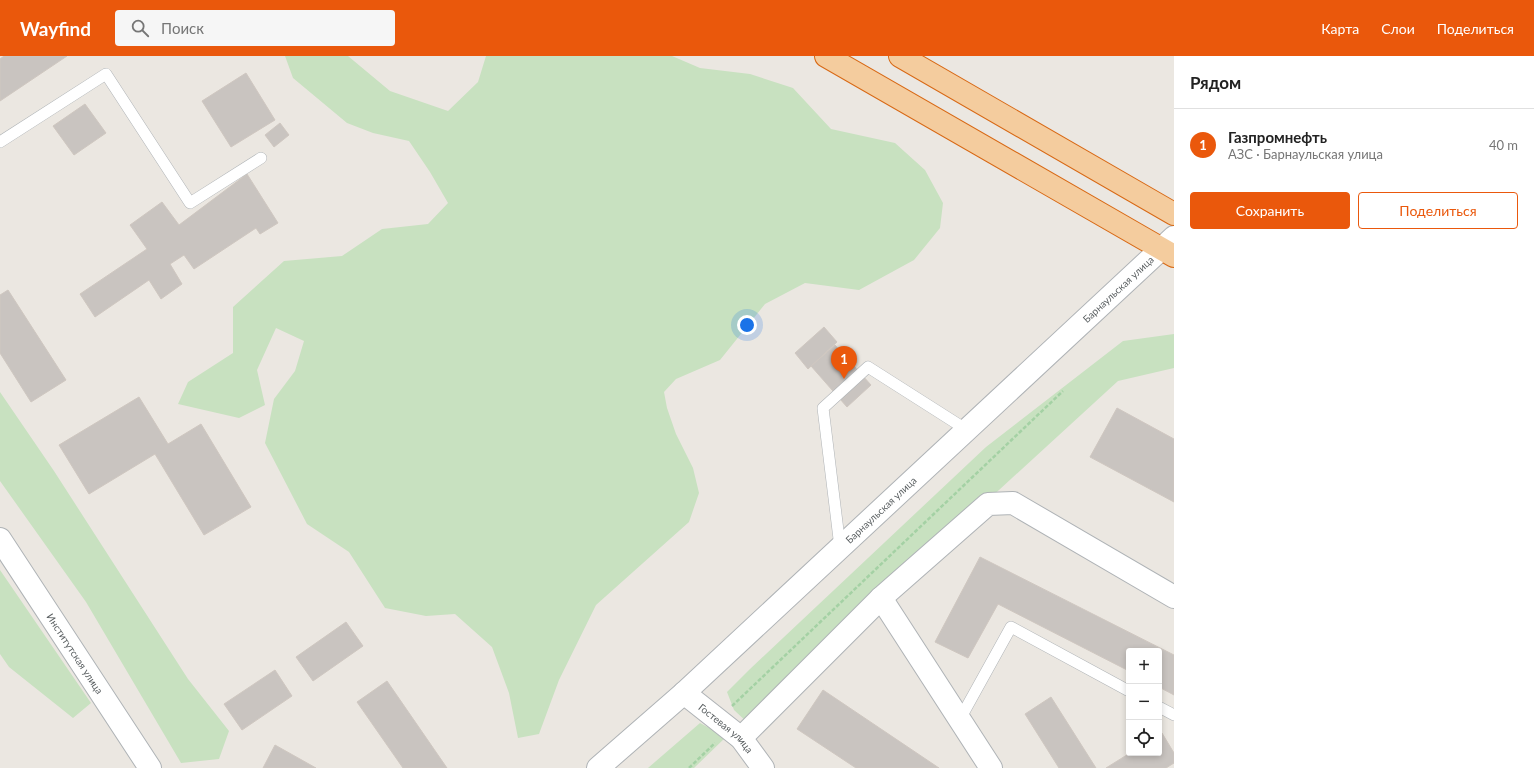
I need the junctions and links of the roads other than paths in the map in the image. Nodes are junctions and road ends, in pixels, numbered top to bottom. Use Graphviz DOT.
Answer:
graph roads {
  1 [pos="826,56"];
  2 [pos="900,56"];
  3 [pos="0,142"];
  4 [pos="261,158"];
  5 [pos="1174,214"];
  6 [pos="1170,247"];
  7 [pos="967,430"];
  8 [pos="0,539"];
  9 [pos="840,547"];
  10 [pos="1174,596"];
  11 [pos="881,598"];
  12 [pos="1126,689"];
  13 [pos="684,693"];
  14 [pos="1162,709"];
  15 [pos="1174,715"];
  16 [pos="960,719"];
  17 [pos="736,733"];
  18 [pos="150,768"];
  19 [pos="598,768"];
  20 [pos="762,768"];
  21 [pos="991,768"];
  1 -- 6 [label="highway"];
  2 -- 5 [label="highway"];
  3 -- 4 [label="lane"];
  6 -- 7 [label="street, Барнаульская улица"];
  7 -- 9 [label="street, Барнаульская улица"];
  7 -- 9 [label="lane"];
  8 -- 18 [label="street, Институтская улица"];
  9 -- 13 [label="street, Барнаульская улица"];
  10 -- 11 [label="street"];
  11 -- 16 [label="street"];
  11 -- 17 [label="street"];
  12 -- 16 [label="lane"];
  13 -- 17 [label="street, Гостевая улица"];
  13 -- 19 [label="street, Барнаульская улица"];
  14 -- 15 [label="lane"];
  16 -- 21 [label="street"];
  17 -- 20 [label="street, Гостевая улица"];
}
